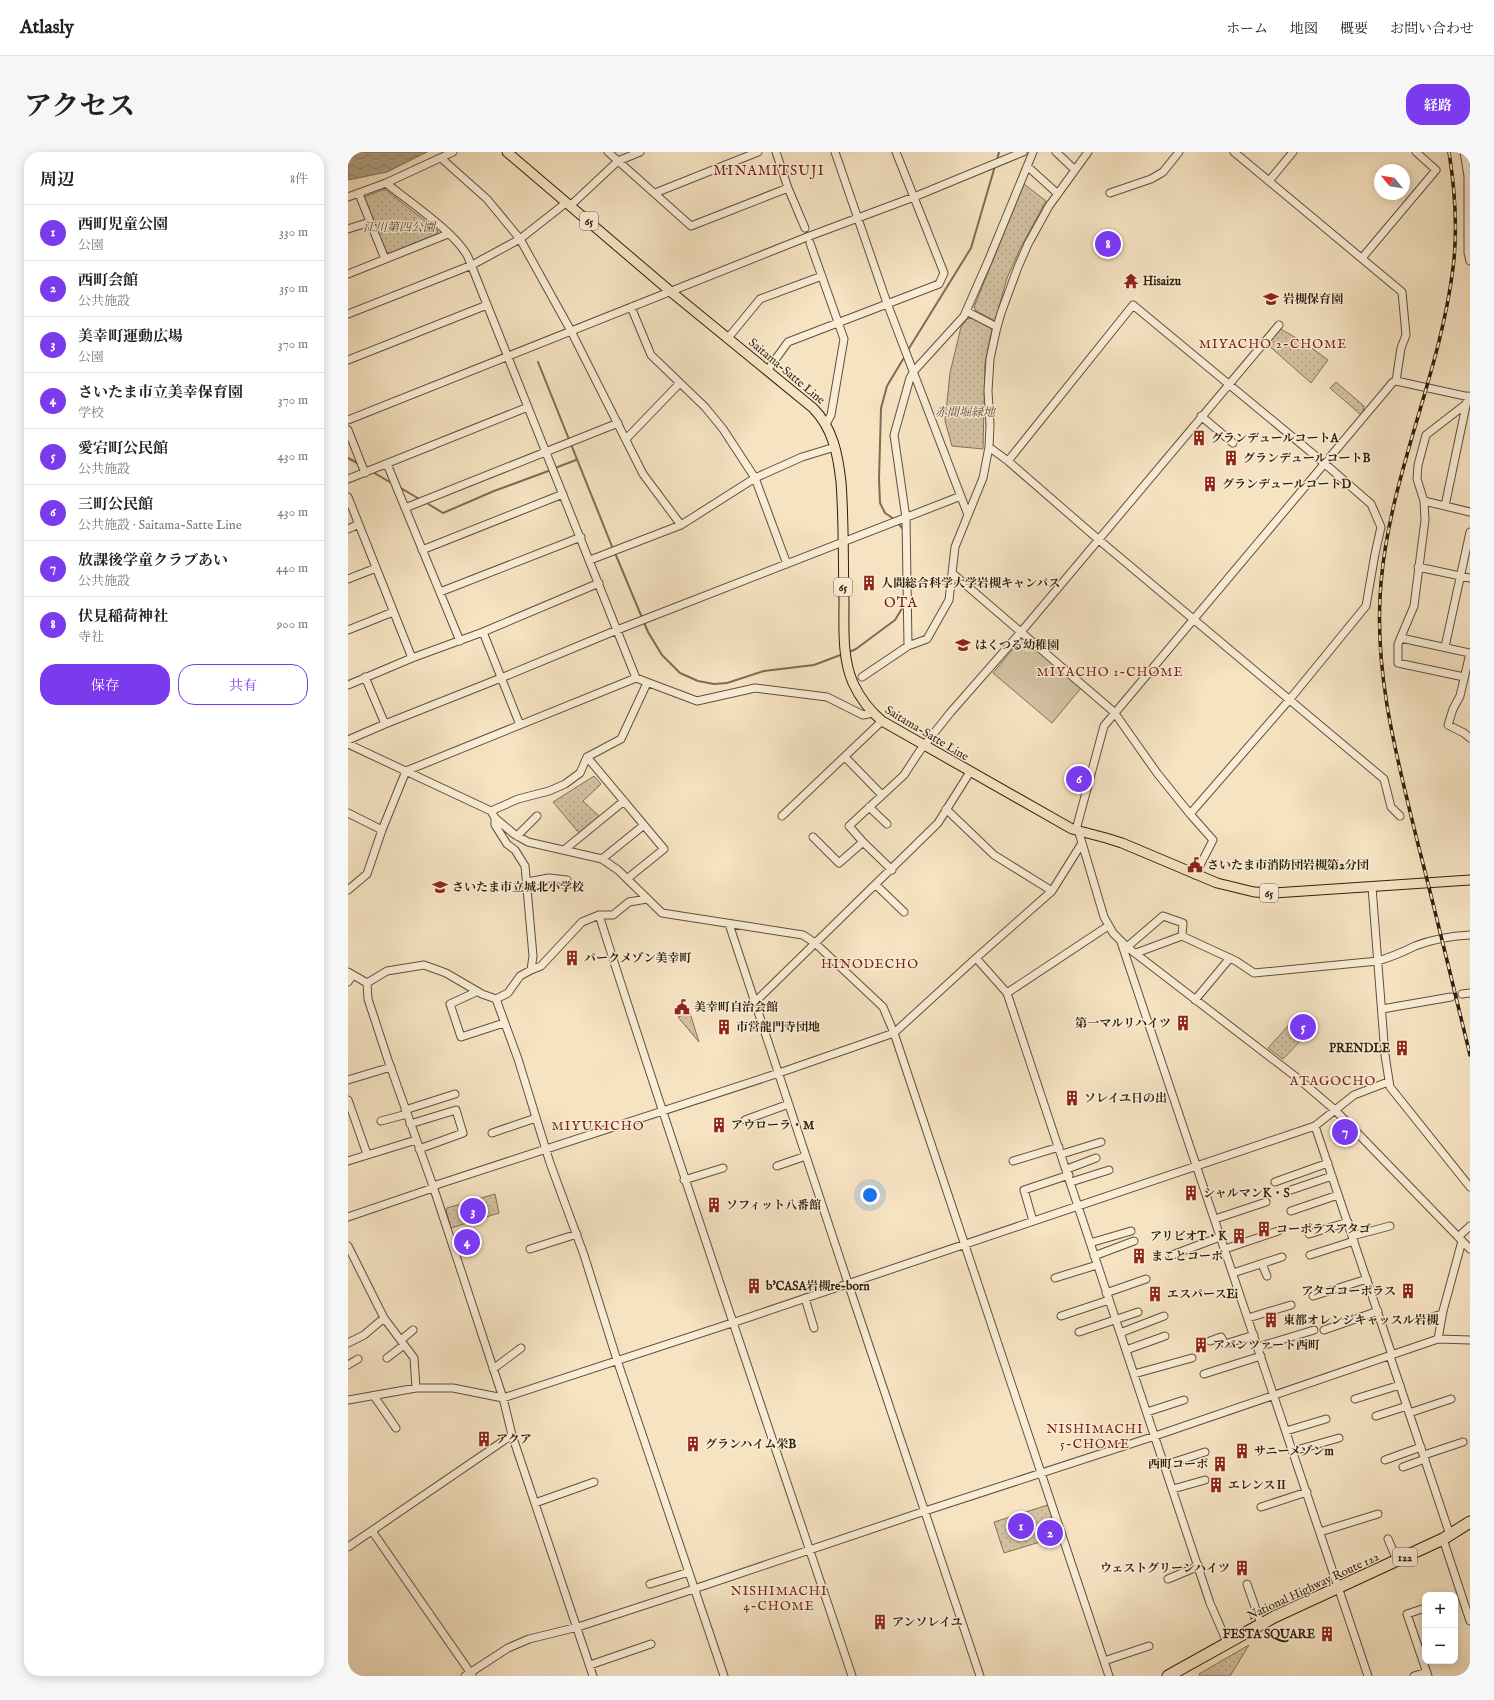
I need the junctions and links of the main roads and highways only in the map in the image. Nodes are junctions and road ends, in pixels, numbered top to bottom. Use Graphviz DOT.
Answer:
graph roads {
  1 [pos="507,152"];
  2 [pos="1470,880"];
  3 [pos="1470,1522"];
  4 [pos="1168,1676"];
  1 -- 2 [label="main road, Saitama-Satte Line / 65"];
  3 -- 4 [label="highway, National Highway Route 122 / 122"];
}
